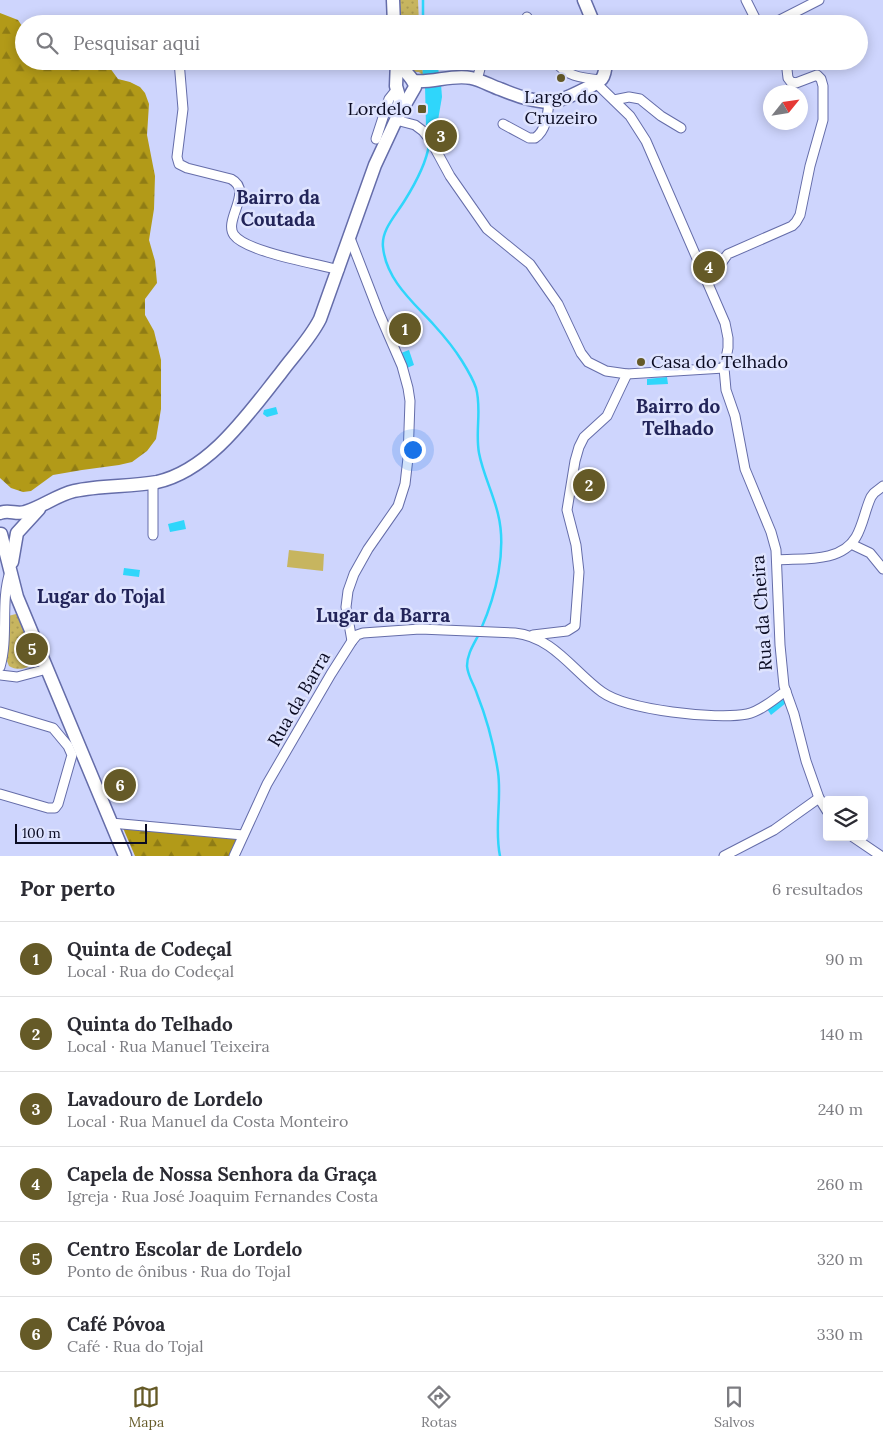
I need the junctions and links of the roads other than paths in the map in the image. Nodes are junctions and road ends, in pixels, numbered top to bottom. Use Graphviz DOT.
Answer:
graph roads {
  1 [pos="393,0"];
  2 [pos="584,0"];
  3 [pos="746,0"];
  4 [pos="818,1"];
  5 [pos="394,15"];
  6 [pos="590,15"];
  7 [pos="754,15"];
  8 [pos="790,15"];
  9 [pos="180,70"];
  10 [pos="398,70"];
  11 [pos="403,70"];
  12 [pos="480,70"];
  13 [pos="564,70"];
  14 [pos="605,70"];
  15 [pos="787,70"];
  16 [pos="477,80"];
  17 [pos="599,82"];
  18 [pos="415,84"];
  19 [pos="397,88"];
  20 [pos="614,100"];
  21 [pos="549,101"];
  22 [pos="396,120"];
  23 [pos="503,124"];
  24 [pos="681,128"];
  25 [pos="376,139"];
  26 [pos="350,238"];
  27 [pos="339,270"];
  28 [pos="708,283"];
  29 [pos="724,368"];
  30 [pos="627,374"];
  31 [pos="153,482"];
  32 [pos="883,486"];
  33 [pos="0,500"];
  34 [pos="50,501"];
  35 [pos="9,513"];
  36 [pos="18,531"];
  37 [pos="0,534"];
  38 [pos="153,534"];
  39 [pos="851,544"];
  40 [pos="777,560"];
  41 [pos="883,568"];
  42 [pos="10,572"];
  43 [pos="529,635"];
  44 [pos="352,641"];
  45 [pos="0,667"];
  46 [pos="47,669"];
  47 [pos="0,675"];
  48 [pos="786,691"];
  49 [pos="0,712"];
  50 [pos="0,794"];
  51 [pos="819,798"];
  52 [pos="823,804"];
  53 [pos="111,823"];
  54 [pos="243,835"];
  55 [pos="858,841"];
  56 [pos="126,856"];
  57 [pos="234,856"];
  58 [pos="724,856"];
  59 [pos="881,856"];
  1 -- 5 [label="main road"];
  2 -- 6 [label="main road"];
  3 -- 7 [label="street"];
  4 -- 8 [label="street"];
  9 -- 27 [label="street"];
  10 -- 19 [label="main road"];
  11 -- 18 [label="main road"];
  12 -- 16 [label="street"];
  13 -- 17 [label="street"];
  14 -- 17 [label="main road"];
  15 -- 28 [label="street"];
  16 -- 18 [label="main road"];
  16 -- 21 [label="main road"];
  17 -- 20 [label="street, Rua da Cheira"];
  17 -- 21 [label="main road"];
  18 -- 19 [label="main road"];
  18 -- 22 [label="main road"];
  19 -- 22 [label="main road"];
  19 -- 25 [label="street"];
  20 -- 24 [label="street"];
  20 -- 28 [label="street, Rua da Cheira"];
  21 -- 23 [label="street"];
  22 -- 26 [label="main road"];
  22 -- 30 [label="street"];
  26 -- 27 [label="main road"];
  26 -- 44 [label="street"];
  27 -- 31 [label="main road"];
  28 -- 29 [label="street, Rua da Cheira"];
  29 -- 30 [label="street"];
  29 -- 40 [label="street, Rua da Cheira"];
  30 -- 43 [label="street"];
  31 -- 34 [label="main road"];
  31 -- 38 [label="street"];
  32 -- 39 [label="street"];
  33 -- 35 [label="main road"];
  34 -- 35 [label="main road"];
  34 -- 36 [label="main road"];
  35 -- 36 [label="main road"];
  36 -- 37 [label="main road"];
  36 -- 42 [label="main road"];
  37 -- 42 [label="main road"];
  39 -- 40 [label="street"];
  39 -- 41 [label="street"];
  40 -- 48 [label="street, Rua da Cheira"];
  42 -- 45 [label="street"];
  42 -- 46 [label="main road"];
  43 -- 44 [label="street, Rua da Barra"];
  43 -- 48 [label="street"];
  44 -- 54 [label="street, Rua da Barra"];
  46 -- 47 [label="street"];
  46 -- 53 [label="main road"];
  48 -- 51 [label="street, Rua da Cheira"];
  49 -- 50 [label="street"];
  51 -- 52 [label="street, Rua da Cheira"];
  51 -- 58 [label="street"];
  53 -- 54 [label="street"];
  53 -- 56 [label="main road"];
  54 -- 57 [label="street, Rua da Barra"];
  55 -- 59 [label="street"];
}
